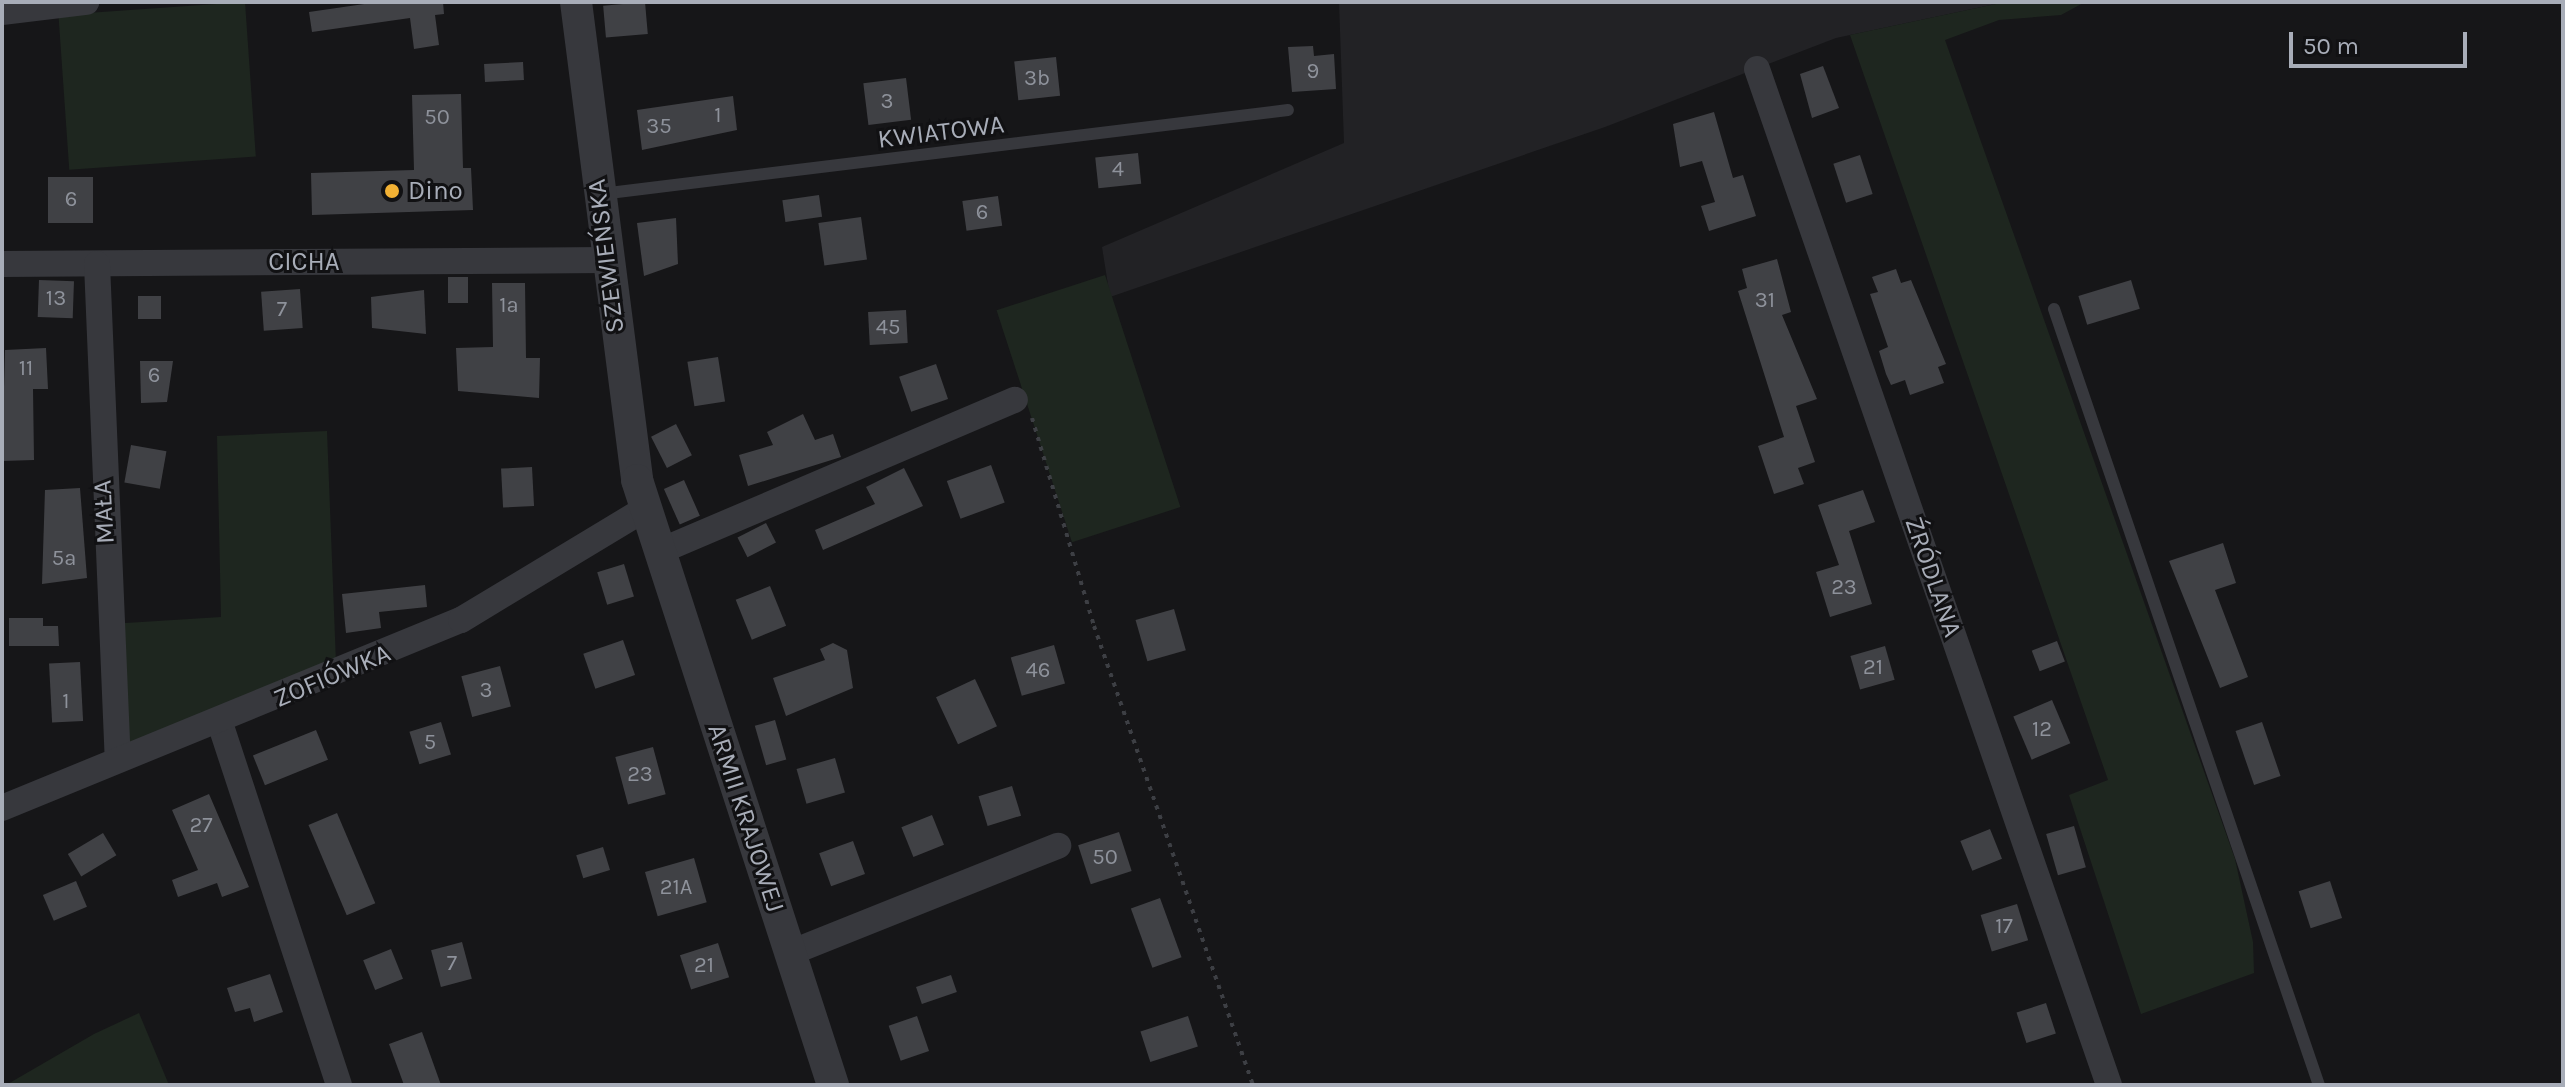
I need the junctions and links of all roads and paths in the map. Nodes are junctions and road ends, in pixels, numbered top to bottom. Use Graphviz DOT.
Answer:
graph roads {
  1 [pos="86,2"];
  2 [pos="576,2"];
  3 [pos="2,12"];
  4 [pos="1757,69"];
  5 [pos="1288,110"];
  6 [pos="599,194"];
  7 [pos="606,260"];
  8 [pos="2,264"];
  9 [pos="97,264"];
  10 [pos="2054,309"];
  11 [pos="1015,400"];
  12 [pos="645,509"];
  13 [pos="658,552"];
  14 [pos="220,723"];
  15 [pos="118,760"];
  16 [pos="2,806"];
  17 [pos="1058,846"];
  18 [pos="790,953"];
  19 [pos="339,1085"];
  20 [pos="833,1085"];
  21 [pos="1253,1085"];
  22 [pos="2109,1085"];
  23 [pos="2319,1085"];
  1 -- 3 [label="street"];
  2 -- 6 [label="street, SZEWIEŃSKA"];
  4 -- 22 [label="street, ŹRÓDLANA"];
  5 -- 6 [label="lane, KWIATOWA"];
  6 -- 7 [label="street, SZEWIEŃSKA"];
  7 -- 9 [label="street, CICHA"];
  7 -- 12 [label="street, SZEWIEŃSKA"];
  8 -- 9 [label="street, CICHA"];
  9 -- 15 [label="street, MAŁA"];
  10 -- 23 [label="lane"];
  11 -- 13 [label="street"];
  11 -- 21 [label="path"];
  12 -- 13 [label="street, ARMII KRAJOWEJ"];
  12 -- 14 [label="street, ZOFIÓWKA"];
  13 -- 18 [label="street, ARMII KRAJOWEJ"];
  14 -- 15 [label="street, ZOFIÓWKA"];
  14 -- 19 [label="street"];
  15 -- 16 [label="street, ZOFIÓWKA"];
  17 -- 18 [label="street"];
  18 -- 20 [label="street, ARMII KRAJOWEJ"];
}
